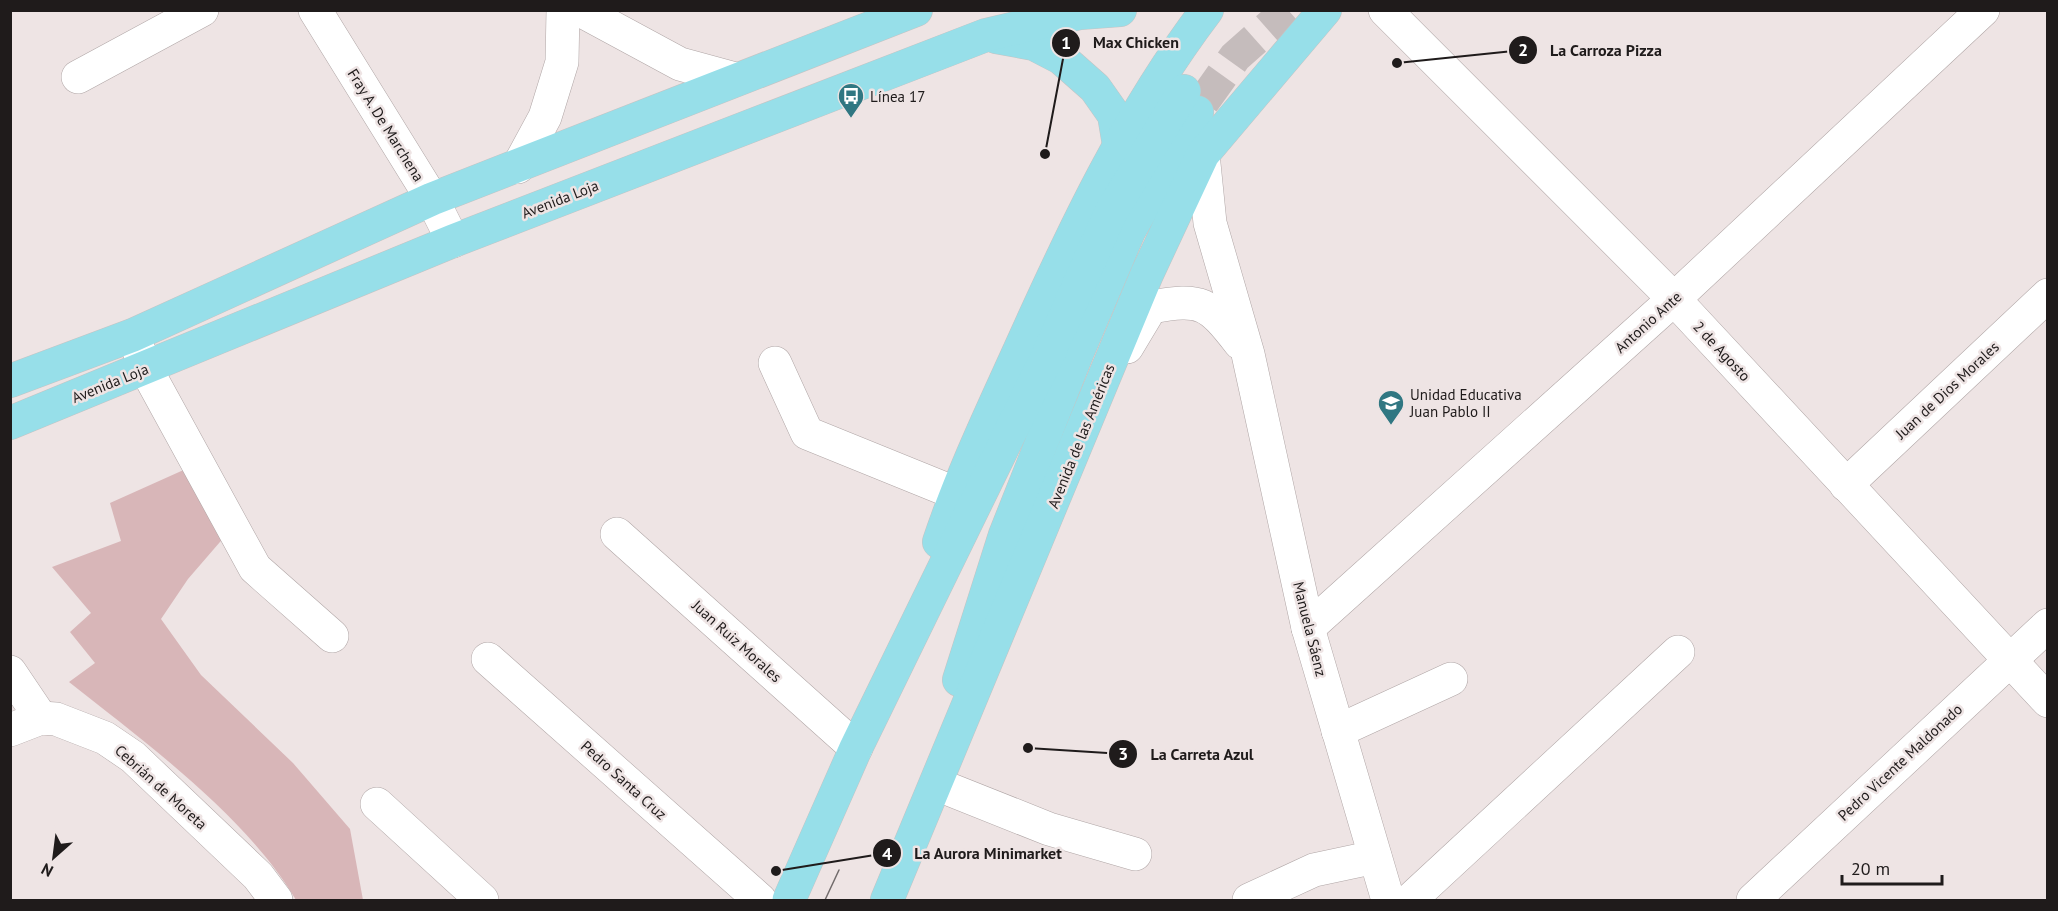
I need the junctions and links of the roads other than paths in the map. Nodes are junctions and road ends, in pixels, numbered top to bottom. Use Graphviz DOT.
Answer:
graph roads {
  1 [pos="201,10"];
  2 [pos="315,10"];
  3 [pos="563,10"];
  4 [pos="580,10"];
  5 [pos="915,10"];
  6 [pos="1120,10"];
  7 [pos="1207,10"];
  8 [pos="1325,10"];
  9 [pos="1385,10"];
  10 [pos="1983,10"];
  11 [pos="162,19"];
  12 [pos="986,35"];
  13 [pos="78,77"];
  14 [pos="735,79"];
  15 [pos="1119,145"];
  16 [pos="1203,154"];
  17 [pos="518,167"];
  18 [pos="432,200"];
  19 [pos="453,241"];
  20 [pos="2048,296"];
  21 [pos="1674,299"];
  22 [pos="133,335"];
  23 [pos="1248,354"];
  24 [pos="775,363"];
  25 [pos="146,369"];
  26 [pos="10,381"];
  27 [pos="1099,396"];
  28 [pos="10,423"];
  29 [pos="1846,485"];
  30 [pos="955,493"];
  31 [pos="617,534"];
  32 [pos="2048,625"];
  33 [pos="1308,628"];
  34 [pos="332,636"];
  35 [pos="1678,652"];
  36 [pos="488,658"];
  37 [pos="901,658"];
  38 [pos="2008,660"];
  39 [pos="10,672"];
  40 [pos="1451,679"];
  41 [pos="2048,701"];
  42 [pos="41,718"];
  43 [pos="10,730"];
  44 [pos="1338,731"];
  45 [pos="856,748"];
  46 [pos="936,784"];
  47 [pos="376,804"];
  48 [pos="1135,854"];
  49 [pos="1375,857"];
  50 [pos="889,897"];
  51 [pos="276,900"];
  52 [pos="482,900"];
  53 [pos="760,900"];
  54 [pos="789,900"];
  55 [pos="1249,900"];
  56 [pos="1388,900"];
  57 [pos="1410,900"];
  58 [pos="1753,900"];
  1 -- 11 [label="street"];
  2 -- 18 [label="street, Fray A. De Marchena"];
  3 -- 17 [label="street"];
  4 -- 14 [label="street"];
  5 -- 14 [label="main road"];
  6 -- 12 [label="main road, Avenida Loja"];
  7 -- 15 [label="main road, Avenida de las Américas"];
  8 -- 16 [label="main road, Avenida de las Américas"];
  9 -- 21 [label="street, 2 de Agosto"];
  10 -- 21 [label="street, Antonio Ante"];
  11 -- 13 [label="street"];
  12 -- 15 [label="main road"];
  12 -- 19 [label="main road, Avenida Loja"];
  14 -- 17 [label="main road"];
  15 -- 30 [label="main road, Avenida de las Américas"];
  16 -- 23 [label="street, Manuela Sáenz"];
  16 -- 27 [label="main road, Avenida de las Américas"];
  17 -- 18 [label="main road"];
  18 -- 19 [label="street, Fray A. De Marchena"];
  18 -- 22 [label="main road"];
  19 -- 25 [label="main road, Avenida Loja"];
  20 -- 29 [label="street, Juan de Dios Morales"];
  21 -- 29 [label="street, 2 de Agosto"];
  21 -- 33 [label="street, Antonio Ante"];
  22 -- 25 [label="street"];
  22 -- 26 [label="main road"];
  23 -- 27 [label="street, Manuela Sáenz"];
  23 -- 33 [label="street, Manuela Sáenz"];
  24 -- 30 [label="street"];
  25 -- 28 [label="main road, Avenida Loja"];
  25 -- 34 [label="street"];
  27 -- 46 [label="main road, Avenida de las Américas"];
  29 -- 38 [label="street, 2 de Agosto"];
  30 -- 37 [label="main road, Avenida de las Américas"];
  31 -- 45 [label="street, Juan Ruiz Morales"];
  32 -- 38 [label="street, Pedro Vicente Maldonado"];
  33 -- 44 [label="street, Manuela Sáenz"];
  35 -- 57 [label="street"];
  36 -- 53 [label="street, Pedro Santa Cruz"];
  37 -- 45 [label="main road, Avenida de las Américas"];
  37 -- 50 [label="main road, Avenida de las Américas"];
  38 -- 41 [label="street, 2 de Agosto"];
  38 -- 58 [label="street, Pedro Vicente Maldonado"];
  39 -- 42 [label="street"];
  40 -- 44 [label="street"];
  42 -- 43 [label="street"];
  42 -- 51 [label="street, Cebrián de Moreta"];
  44 -- 49 [label="street, Manuela Sáenz"];
  45 -- 54 [label="main road, Avenida de las Américas"];
  46 -- 48 [label="street"];
  46 -- 50 [label="main road, Avenida de las Américas"];
  47 -- 52 [label="street"];
  49 -- 55 [label="street"];
  49 -- 56 [label="street, Manuela Sáenz"];
}
